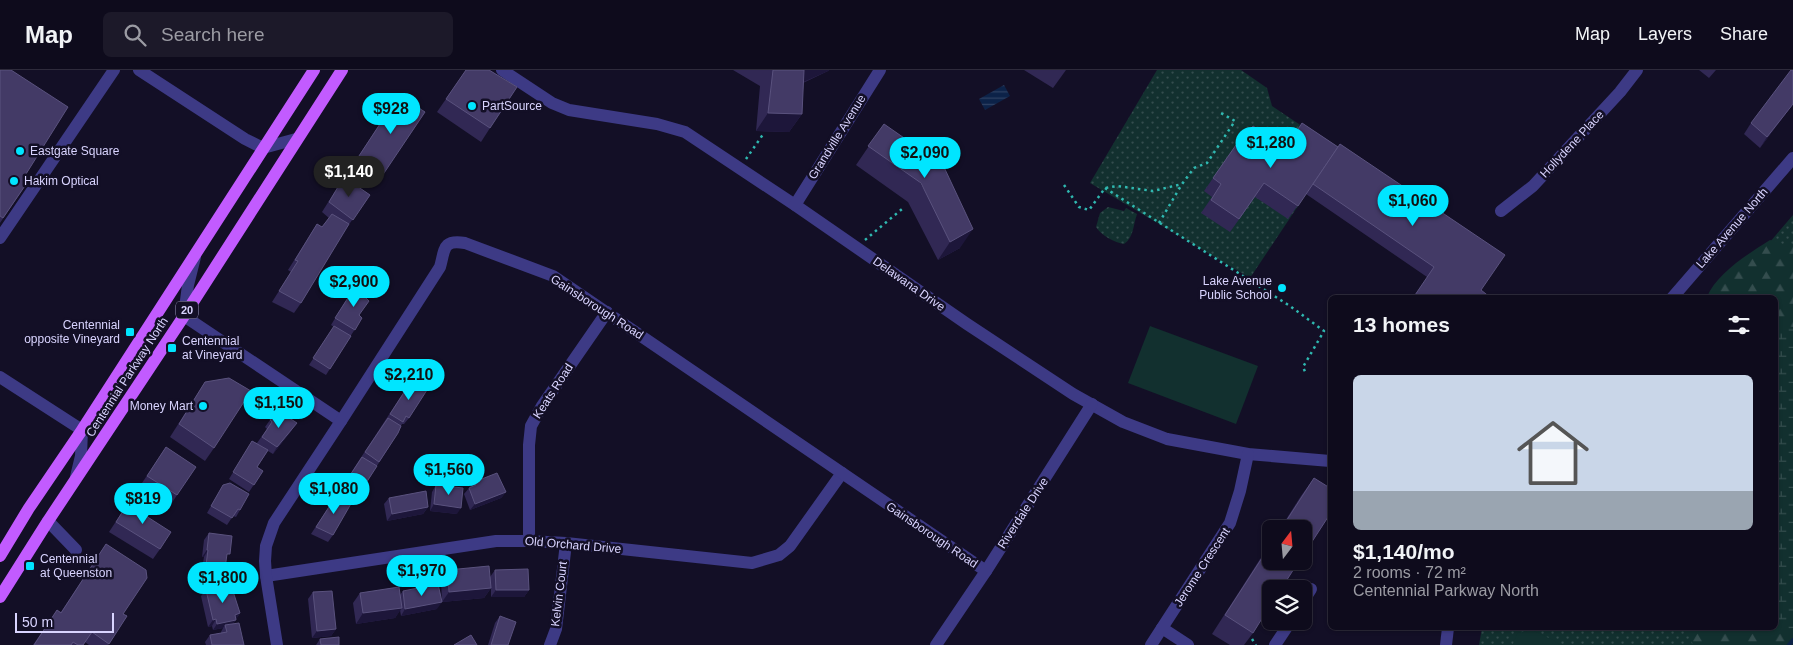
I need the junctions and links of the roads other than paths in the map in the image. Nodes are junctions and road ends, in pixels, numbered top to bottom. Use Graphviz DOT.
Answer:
graph roads {
  1 [pos="114,70"];
  2 [pos="139,70"];
  3 [pos="314,70"];
  4 [pos="342,70"];
  5 [pos="502,70"];
  6 [pos="880,70"];
  7 [pos="1637,70"];
  8 [pos="296,139"];
  9 [pos="263,148"];
  10 [pos="1793,158"];
  11 [pos="794,205"];
  12 [pos="1501,211"];
  13 [pos="0,238"];
  14 [pos="196,251"];
  15 [pos="1675,295"];
  16 [pos="607,312"];
  17 [pos="184,316"];
  18 [pos="0,377"];
  19 [pos="1092,404"];
  20 [pos="342,422"];
  21 [pos="82,430"];
  22 [pos="1248,454"];
  23 [pos="1328,461"];
  24 [pos="842,474"];
  25 [pos="76,480"];
  26 [pos="48,521"];
  27 [pos="529,540"];
  28 [pos="566,543"];
  29 [pos="76,550"];
  30 [pos="0,556"];
  31 [pos="986,571"];
  32 [pos="266,576"];
  33 [pos="0,597"];
  34 [pos="1162,628"];
  35 [pos="1284,630"];
  36 [pos="1448,630"];
  37 [pos="277,645"];
  38 [pos="550,645"];
  39 [pos="936,645"];
  40 [pos="1151,645"];
  41 [pos="1188,645"];
  42 [pos="1275,645"];
  43 [pos="1446,645"];
  1 -- 13 [label="street"];
  2 -- 9 [label="street"];
  3 -- 9 [label="main road, Centennial Parkway North / 20"];
  4 -- 8 [label="main road, Centennial Parkway North / 20"];
  5 -- 11 [label="street, Delawana Drive"];
  6 -- 11 [label="street, Grandville Avenue"];
  7 -- 12 [label="street, Hollydene Place"];
  8 -- 9 [label="street"];
  8 -- 17 [label="main road, Centennial Parkway North / 20"];
  9 -- 14 [label="main road, Centennial Parkway North / 20"];
  10 -- 15 [label="street, Lake Avenue North"];
  11 -- 19 [label="street, Delawana Drive"];
  14 -- 17 [label="street"];
  14 -- 21 [label="main road, Centennial Parkway North / 20"];
  16 -- 20 [label="street, Gainsborough Road"];
  16 -- 24 [label="street, Gainsborough Road"];
  16 -- 27 [label="street, Keats Road"];
  17 -- 20 [label="street"];
  17 -- 25 [label="main road, Centennial Parkway North / 20"];
  18 -- 21 [label="street"];
  19 -- 22 [label="street, Delawana Drive"];
  19 -- 31 [label="street, Riverdale Drive"];
  20 -- 32 [label="street, Gainsborough Road"];
  21 -- 25 [label="street"];
  21 -- 30 [label="main road, Centennial Parkway North / 20"];
  22 -- 23 [label="street, Delawana Drive"];
  22 -- 34 [label="street, Jerome Crescent"];
  24 -- 28 [label="street, Old Orchard Drive"];
  24 -- 31 [label="street, Gainsborough Road"];
  25 -- 26 [label="main road, Centennial Parkway North / 20"];
  26 -- 29 [label="street"];
  26 -- 33 [label="main road, Centennial Parkway North / 20"];
  27 -- 28 [label="street, Old Orchard Drive"];
  27 -- 32 [label="street, Old Orchard Drive"];
  28 -- 38 [label="street, Kelvin Court"];
  31 -- 39 [label="street, Riverdale Drive"];
  32 -- 37 [label="street, Gainsborough Road"];
  34 -- 40 [label="street, Jerome Crescent"];
  34 -- 41 [label="street"];
  35 -- 42 [label="street"];
  36 -- 43 [label="street"];
}
